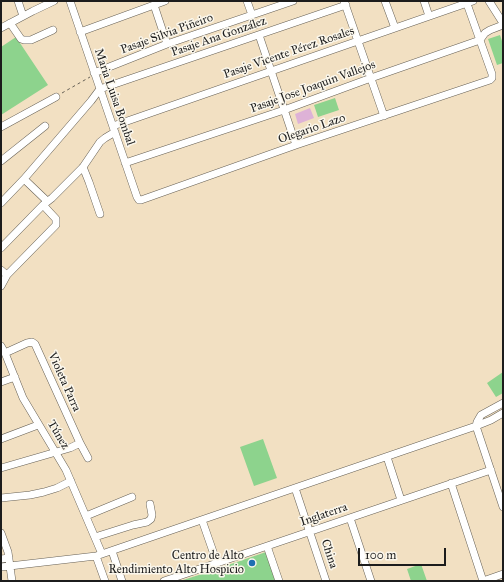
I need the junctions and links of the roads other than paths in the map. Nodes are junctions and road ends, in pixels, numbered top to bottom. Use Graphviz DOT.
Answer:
graph roads {
  1 [pos="18,1"];
  2 [pos="54,1"];
  3 [pos="70,1"];
  4 [pos="165,1"];
  5 [pos="247,1"];
  6 [pos="293,1"];
  7 [pos="385,1"];
  8 [pos="424,1"];
  9 [pos="489,1"];
  10 [pos="469,2"];
  11 [pos="345,3"];
  12 [pos="154,5"];
  13 [pos="252,15"];
  14 [pos="23,16"];
  15 [pos="429,16"];
  16 [pos="10,23"];
  17 [pos="503,24"];
  18 [pos="1,28"];
  19 [pos="395,28"];
  20 [pos="53,30"];
  21 [pos="80,32"];
  22 [pos="259,35"];
  23 [pos="480,40"];
  24 [pos="358,41"];
  25 [pos="167,44"];
  26 [pos="272,71"];
  27 [pos="94,73"];
  28 [pos="371,78"];
  29 [pos="100,89"];
  30 [pos="56,97"];
  31 [pos="284,110"];
  32 [pos="384,116"];
  33 [pos="45,126"];
  34 [pos="1,127"];
  35 [pos="114,129"];
  36 [pos="296,146"];
  37 [pos="1,161"];
  38 [pos="125,163"];
  39 [pos="82,167"];
  40 [pos="24,179"];
  41 [pos="139,200"];
  42 [pos="1,203"];
  43 [pos="45,203"];
  44 [pos="100,214"];
  45 [pos="1,248"];
  46 [pos="1,270"];
  47 [pos="7,275"];
  48 [pos="1,286"];
  49 [pos="1,346"];
  50 [pos="5,353"];
  51 [pos="15,377"];
  52 [pos="1,382"];
  53 [pos="503,402"];
  54 [pos="503,413"];
  55 [pos="38,425"];
  56 [pos="476,426"];
  57 [pos="1,439"];
  58 [pos="80,444"];
  59 [pos="55,452"];
  60 [pos="387,457"];
  61 [pos="88,458"];
  62 [pos="1,468"];
  63 [pos="491,470"];
  64 [pos="503,480"];
  65 [pos="71,481"];
  66 [pos="451,483"];
  67 [pos="496,485"];
  68 [pos="295,488"];
  69 [pos="132,497"];
  70 [pos="1,498"];
  71 [pos="401,500"];
  72 [pos="150,504"];
  73 [pos="503,507"];
  74 [pos="86,516"];
  75 [pos="350,518"];
  76 [pos="202,520"];
  77 [pos="310,531"];
  78 [pos="1,533"];
  79 [pos="95,537"];
  80 [pos="267,546"];
  81 [pos="112,551"];
  82 [pos="99,555"];
  83 [pos="10,558"];
  84 [pos="1,559"];
  85 [pos="217,563"];
  86 [pos="10,566"];
  87 [pos="1,567"];
  88 [pos="503,574"];
  89 [pos="168,580"];
  90 [pos="12,581"];
  91 [pos="104,581"];
  92 [pos="122,581"];
  93 [pos="279,581"];
  94 [pos="326,581"];
  95 [pos="371,581"];
  96 [pos="484,581"];
  1 -- 14 [label="street"];
  2 -- 14 [label="street"];
  3 -- 21 [label="street, Maria Luisa Bombal"];
  4 -- 12 [label="street"];
  5 -- 13 [label="street"];
  6 -- 13 [label="street, Pasaje Silvia Piñeiro"];
  7 -- 19 [label="street"];
  8 -- 15 [label="street"];
  9 -- 17 [label="street"];
  10 -- 15 [label="street, Pasaje Vicente Pérez Rosales"];
  10 -- 23 [label="street"];
  11 -- 22 [label="street, Pasaje Ana González"];
  11 -- 24 [label="street"];
  12 -- 21 [label="street"];
  12 -- 25 [label="street"];
  13 -- 25 [label="street, Pasaje Silvia Piñeiro"];
  14 -- 16 [label="street"];
  15 -- 19 [label="street, Pasaje Vicente Pérez Rosales"];
  16 -- 18 [label="street"];
  16 -- 20 [label="street"];
  17 -- 23 [label="street, Pasaje Jose Joaquin Vallejos"];
  19 -- 24 [label="street, Pasaje Vicente Pérez Rosales"];
  21 -- 27 [label="street, Maria Luisa Bombal"];
  22 -- 26 [label="street"];
  22 -- 29 [label="street, Pasaje Ana González"];
  23 -- 28 [label="street, Pasaje Jose Joaquin Vallejos"];
  23 -- 32 [label="street, Olegario Lazo"];
  24 -- 26 [label="street, Pasaje Vicente Pérez Rosales"];
  24 -- 28 [label="street"];
  25 -- 27 [label="street, Pasaje Silvia Piñeiro"];
  26 -- 31 [label="street"];
  26 -- 35 [label="street, Pasaje Vicente Pérez Rosales"];
  27 -- 29 [label="street, Maria Luisa Bombal"];
  28 -- 31 [label="street, Pasaje Jose Joaquin Vallejos"];
  28 -- 32 [label="street"];
  29 -- 35 [label="street, Maria Luisa Bombal"];
  29 -- 40 [label="street"];
  30 -- 34 [label="street"];
  31 -- 36 [label="street"];
  31 -- 38 [label="street, Pasaje Jose Joaquin Vallejos"];
  32 -- 36 [label="street, Olegario Lazo"];
  33 -- 37 [label="street"];
  35 -- 38 [label="street, Maria Luisa Bombal"];
  35 -- 39 [label="street, Pasaje Vicente Pérez Rosales"];
  36 -- 41 [label="street, Olegario Lazo"];
  38 -- 41 [label="street, Maria Luisa Bombal"];
  39 -- 43 [label="street, Pasaje Vicente Pérez Rosales"];
  39 -- 44 [label="street"];
  40 -- 42 [label="street"];
  40 -- 43 [label="street"];
  43 -- 45 [label="street, Pasaje Vicente Pérez Rosales"];
  43 -- 47 [label="street"];
  46 -- 47 [label="street"];
  47 -- 48 [label="street"];
  49 -- 50 [label="street, Túnez"];
  50 -- 51 [label="street, Túnez"];
  50 -- 58 [label="street, Violeta Parra"];
  51 -- 52 [label="street"];
  51 -- 55 [label="street, Túnez"];
  53 -- 56 [label="street"];
  54 -- 56 [label="street"];
  55 -- 57 [label="street"];
  55 -- 59 [label="street, Túnez"];
  56 -- 60 [label="street"];
  56 -- 63 [label="street"];
  58 -- 59 [label="street"];
  58 -- 61 [label="street, Violeta Parra"];
  59 -- 62 [label="street"];
  59 -- 65 [label="street, Túnez"];
  60 -- 68 [label="street"];
  60 -- 71 [label="street"];
  63 -- 66 [label="street, Inglaterra"];
  63 -- 67 [label="street"];
  64 -- 67 [label="street"];
  65 -- 70 [label="street"];
  65 -- 74 [label="street, Túnez"];
  66 -- 71 [label="street, Inglaterra"];
  66 -- 96 [label="street"];
  67 -- 73 [label="street"];
  68 -- 76 [label="street"];
  68 -- 77 [label="street, China"];
  69 -- 74 [label="street"];
  71 -- 75 [label="street, Inglaterra"];
  72 -- 79 [label="street"];
  74 -- 79 [label="street, Túnez"];
  75 -- 77 [label="street, Inglaterra"];
  75 -- 95 [label="street"];
  76 -- 81 [label="street"];
  76 -- 85 [label="street"];
  77 -- 80 [label="street, Inglaterra"];
  77 -- 94 [label="street, China"];
  78 -- 83 [label="street"];
  79 -- 82 [label="street, Túnez"];
  80 -- 85 [label="street, Inglaterra"];
  80 -- 93 [label="street"];
  81 -- 82 [label="street"];
  81 -- 92 [label="street"];
  82 -- 86 [label="street"];
  82 -- 91 [label="street, Túnez"];
  83 -- 84 [label="street"];
  83 -- 86 [label="street"];
  85 -- 89 [label="street, Inglaterra"];
  86 -- 87 [label="street"];
  86 -- 90 [label="street"];
  88 -- 96 [label="street"];
}
